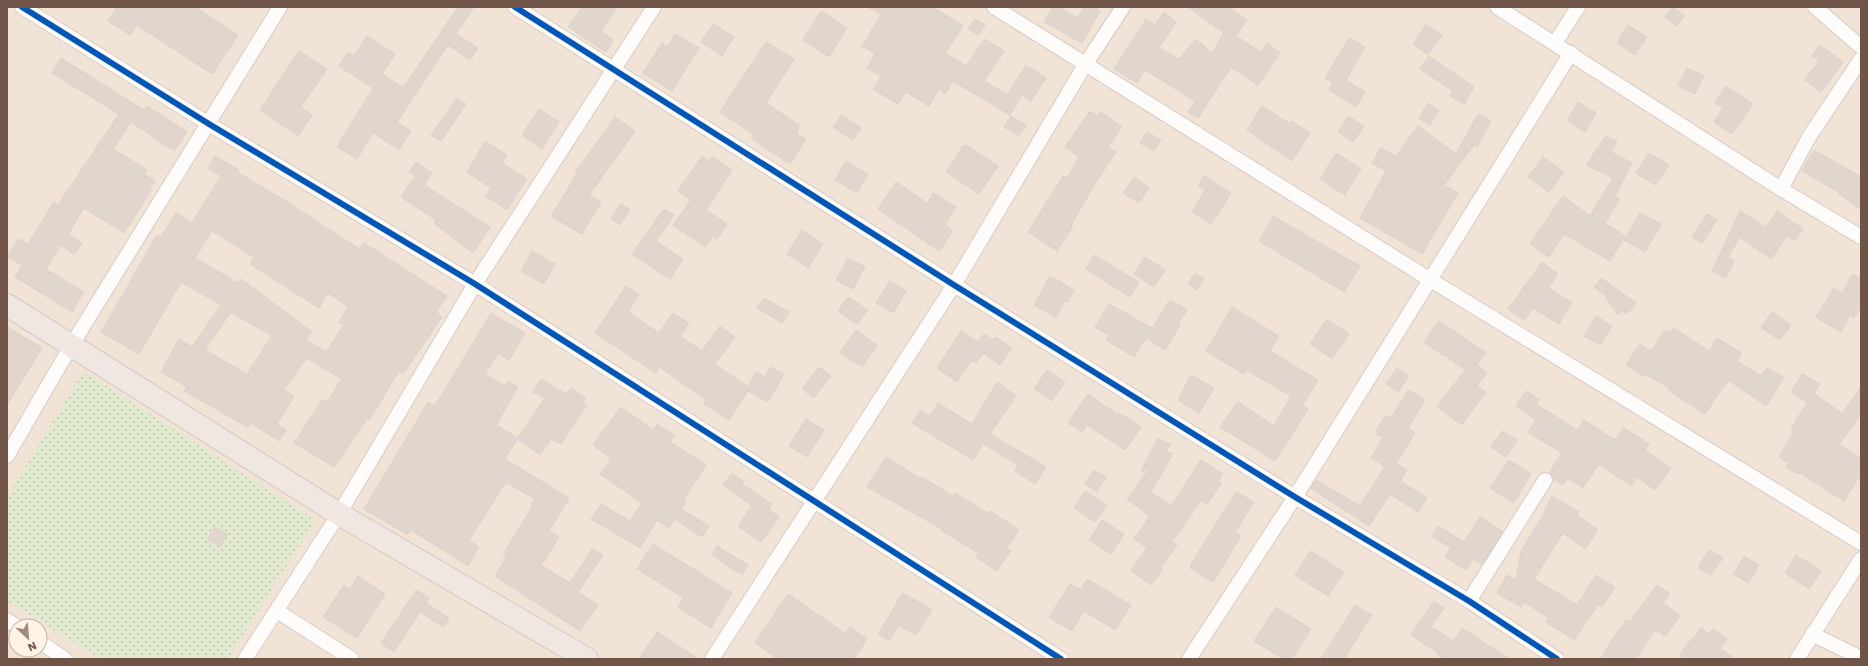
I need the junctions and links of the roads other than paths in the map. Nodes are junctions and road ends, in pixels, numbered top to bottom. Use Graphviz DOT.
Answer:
graph roads {
  1 [pos="22,7"];
  2 [pos="280,7"];
  3 [pos="515,7"];
  4 [pos="654,7"];
  5 [pos="994,7"];
  6 [pos="1123,7"];
  7 [pos="1497,7"];
  8 [pos="1578,7"];
  9 [pos="1815,7"];
  10 [pos="1555,43"];
  11 [pos="1861,47"];
  12 [pos="1571,53"];
  13 [pos="1861,59"];
  14 [pos="1085,65"];
  15 [pos="615,69"];
  16 [pos="209,124"];
  17 [pos="1781,189"];
  18 [pos="1861,237"];
  19 [pos="1429,280"];
  20 [pos="475,284"];
  21 [pos="954,285"];
  22 [pos="7,305"];
  23 [pos="71,346"];
  24 [pos="7,456"];
  25 [pos="1545,480"];
  26 [pos="1295,497"];
  27 [pos="813,502"];
  28 [pos="339,514"];
  29 [pos="1861,544"];
  30 [pos="1861,559"];
  31 [pos="1469,601"];
  32 [pos="277,611"];
  33 [pos="1812,634"];
  34 [pos="48,647"];
  35 [pos="1861,658"];
  36 [pos="65,659"];
  37 [pos="245,659"];
  38 [pos="352,659"];
  39 [pos="587,659"];
  40 [pos="712,659"];
  41 [pos="1062,659"];
  42 [pos="1189,659"];
  43 [pos="1557,659"];
  44 [pos="1797,659"];
  1 -- 16 [label="street"];
  2 -- 16 [label="street"];
  3 -- 15 [label="street"];
  4 -- 15 [label="street"];
  5 -- 14 [label="street"];
  6 -- 14 [label="street"];
  7 -- 10 [label="street"];
  8 -- 10 [label="street"];
  9 -- 11 [label="street"];
  10 -- 12 [label="street"];
  12 -- 17 [label="street"];
  12 -- 19 [label="street"];
  13 -- 17 [label="street"];
  14 -- 19 [label="street"];
  14 -- 21 [label="street"];
  15 -- 20 [label="street"];
  15 -- 21 [label="street"];
  16 -- 20 [label="street"];
  16 -- 23 [label="street"];
  17 -- 18 [label="street"];
  19 -- 26 [label="street"];
  19 -- 29 [label="street"];
  20 -- 27 [label="street"];
  20 -- 28 [label="street"];
  21 -- 26 [label="street"];
  21 -- 27 [label="street"];
  22 -- 23 [label="highway"];
  23 -- 24 [label="street"];
  23 -- 28 [label="highway"];
  25 -- 31 [label="street"];
  26 -- 31 [label="street"];
  26 -- 42 [label="street"];
  27 -- 40 [label="street"];
  27 -- 41 [label="street"];
  28 -- 32 [label="street"];
  28 -- 39 [label="highway"];
  30 -- 33 [label="street"];
  31 -- 43 [label="street"];
  32 -- 37 [label="street"];
  32 -- 38 [label="street"];
  33 -- 35 [label="street"];
  33 -- 44 [label="street"];
  34 -- 36 [label="street"];
}
